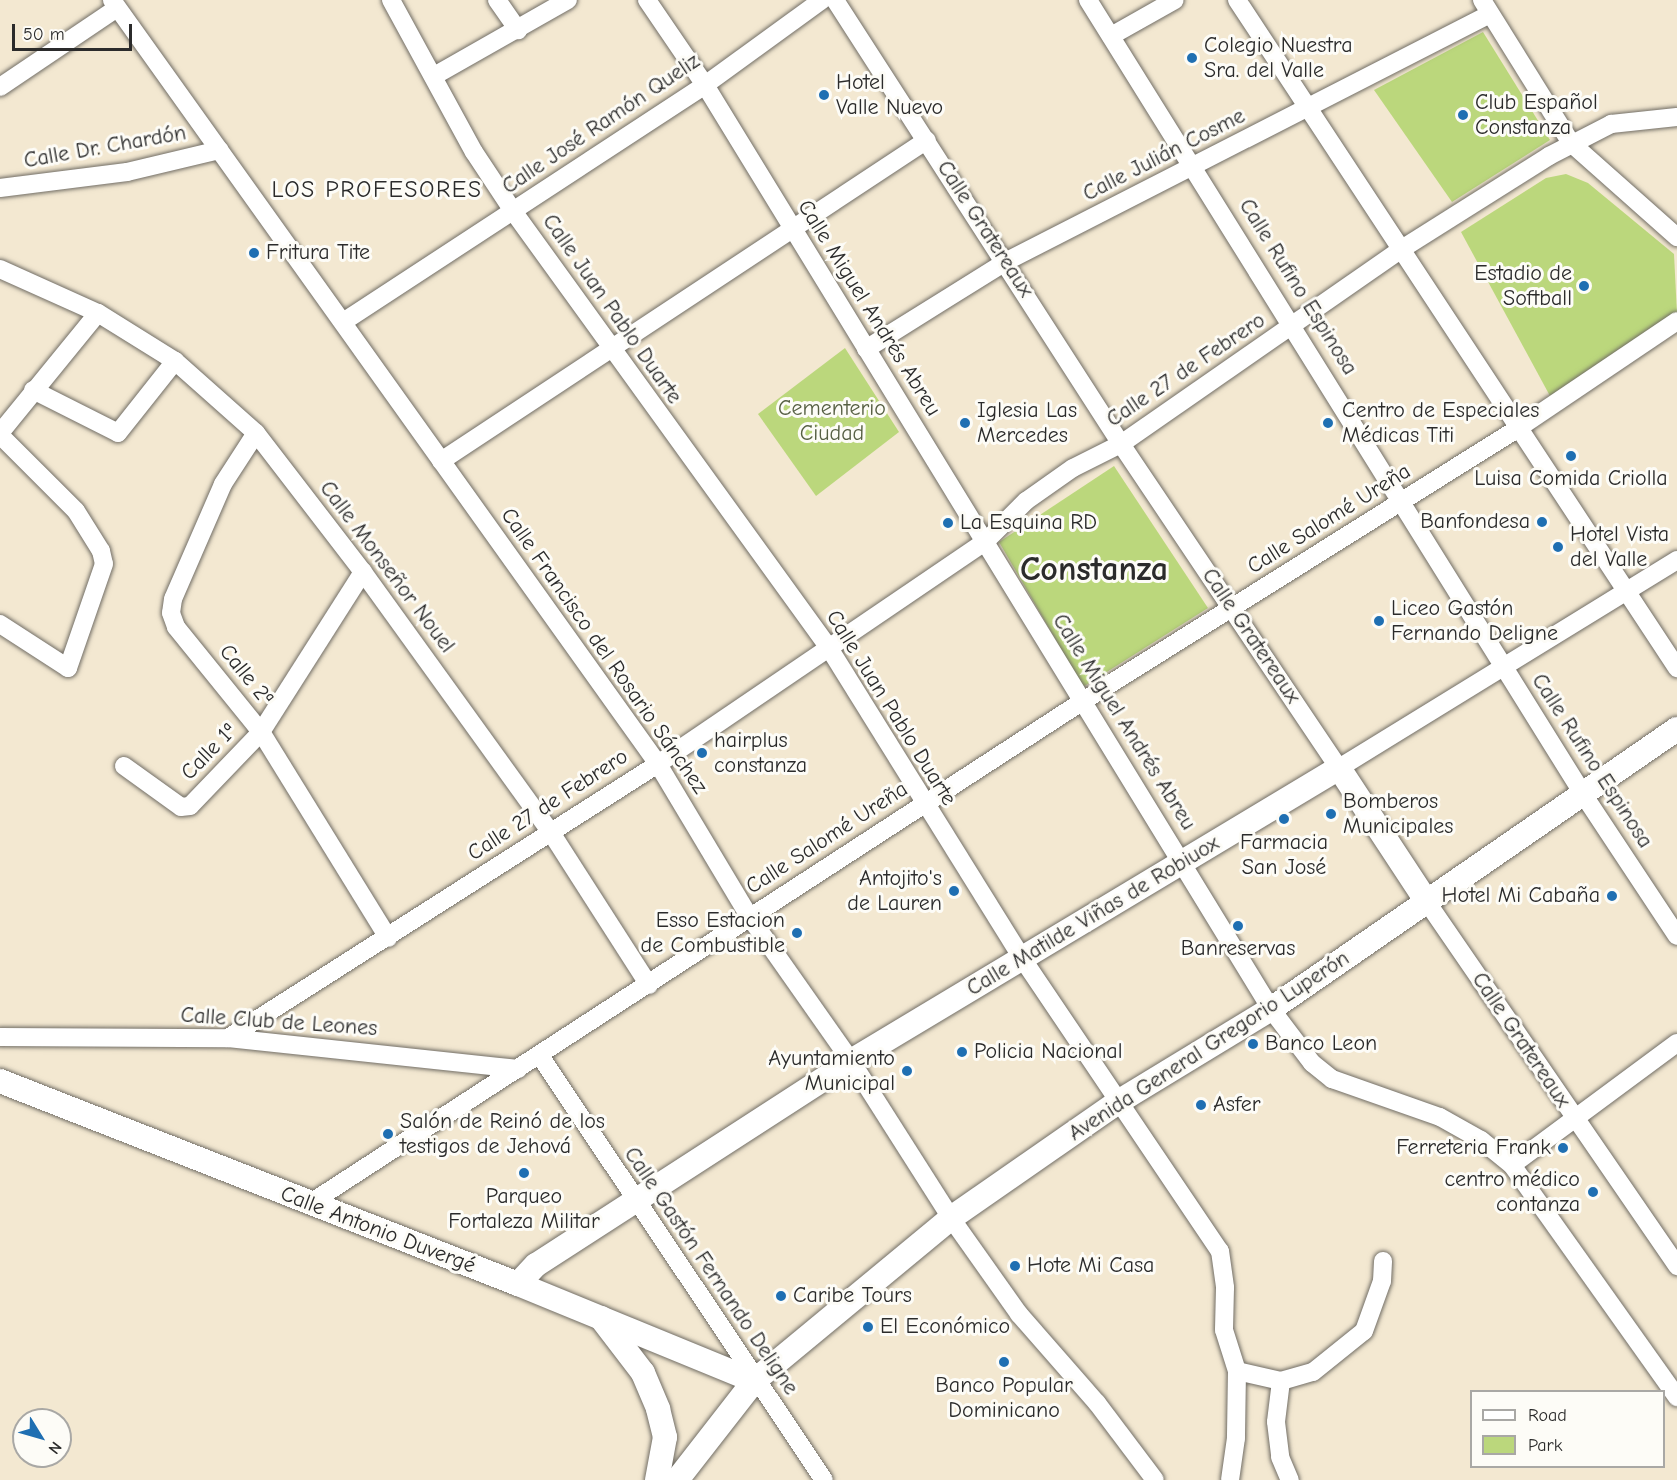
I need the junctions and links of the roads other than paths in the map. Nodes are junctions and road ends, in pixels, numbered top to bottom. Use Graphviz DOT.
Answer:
graph roads {
  1 [pos="391,0"];
  2 [pos="497,0"];
  3 [pos="568,0"];
  4 [pos="647,0"];
  5 [pos="822,0"];
  6 [pos="835,0"];
  7 [pos="1088,0"];
  8 [pos="1175,0"];
  9 [pos="1238,0"];
  10 [pos="115,4"];
  11 [pos="1486,7"];
  12 [pos="518,30"];
  13 [pos="1111,36"];
  14 [pos="434,76"];
  15 [pos="705,85"];
  16 [pos="0,87"];
  17 [pos="1307,110"];
  18 [pos="1677,117"];
  19 [pos="927,140"];
  20 [pos="1571,143"];
  21 [pos="219,150"];
  22 [pos="1195,167"];
  23 [pos="0,188"];
  24 [pos="513,211"];
  25 [pos="791,227"];
  26 [pos="1677,237"];
  27 [pos="1400,250"];
  28 [pos="1006,261"];
  29 [pos="0,269"];
  30 [pos="98,313"];
  31 [pos="1677,321"];
  32 [pos="343,322"];
  33 [pos="1293,325"];
  34 [pos="609,348"];
  35 [pos="866,349"];
  36 [pos="175,361"];
  37 [pos="33,390"];
  38 [pos="1517,429"];
  39 [pos="256,433"];
  40 [pos="0,434"];
  41 [pos="1121,444"];
  42 [pos="441,461"];
  43 [pos="1402,503"];
  44 [pos="986,541"];
  45 [pos="1677,561"];
  46 [pos="363,572"];
  47 [pos="1626,591"];
  48 [pos="1233,608"];
  49 [pos="0,624"];
  50 [pos="829,648"];
  51 [pos="1504,668"];
  52 [pos="1677,668"];
  53 [pos="1083,701"];
  54 [pos="1677,729"];
  55 [pos="261,732"];
  56 [pos="658,764"];
  57 [pos="124,766"];
  58 [pos="1339,768"];
  59 [pos="1583,794"];
  60 [pos="923,805"];
  61 [pos="550,831"];
  62 [pos="1182,862"];
  63 [pos="1427,902"];
  64 [pos="749,916"];
  65 [pos="1677,936"];
  66 [pos="388,938"];
  67 [pos="1022,958"];
  68 [pos="649,985"];
  69 [pos="1271,1009"];
  70 [pos="0,1037"];
  71 [pos="228,1038"];
  72 [pos="1677,1043"];
  73 [pos="540,1056"];
  74 [pos="851,1061"];
  75 [pos="518,1069"];
  76 [pos="0,1081"];
  77 [pos="1118,1102"];
  78 [pos="1575,1119"];
  79 [pos="1512,1165"];
  80 [pos="309,1204"];
  81 [pos="636,1204"];
  82 [pos="951,1218"];
  83 [pos="1383,1261"];
  84 [pos="1677,1266"];
  85 [pos="518,1284"];
  86 [pos="600,1316"];
  87 [pos="1238,1371"];
  88 [pos="754,1381"];
  89 [pos="1281,1381"];
  90 [pos="1675,1390"];
  91 [pos="657,1480"];
  92 [pos="677,1480"];
  93 [pos="824,1480"];
  94 [pos="1155,1480"];
  95 [pos="1230,1480"];
  96 [pos="1290,1480"];
  1 -- 14 [label="street, Calle Juan Pablo Duarte"];
  2 -- 12 [label="street"];
  3 -- 12 [label="street"];
  4 -- 15 [label="street, Calle Miguel Andrés Abreu"];
  5 -- 15 [label="street, Calle José Ramón Queliz"];
  6 -- 19 [label="street, Calle Gratereaux"];
  7 -- 13 [label="street, Calle Rufino Espinosa"];
  8 -- 13 [label="street"];
  9 -- 17 [label="street"];
  10 -- 16 [label="street"];
  10 -- 21 [label="street, Calle Francisco del Rosario Sánchez"];
  11 -- 17 [label="street, Calle Julián Cosme"];
  11 -- 20 [label="street"];
  12 -- 14 [label="street"];
  13 -- 22 [label="street, Calle Rufino Espinosa"];
  14 -- 24 [label="street, Calle Juan Pablo Duarte"];
  15 -- 24 [label="street, Calle José Ramón Queliz"];
  15 -- 25 [label="street, Calle Miguel Andrés Abreu"];
  17 -- 22 [label="street, Calle Julián Cosme"];
  17 -- 27 [label="street"];
  18 -- 20 [label="street, Calle 27 de Febrero"];
  19 -- 25 [label="street"];
  19 -- 28 [label="street, Calle Gratereaux"];
  20 -- 26 [label="street"];
  20 -- 27 [label="street, Calle 27 de Febrero"];
  21 -- 23 [label="street, Calle Dr. Chardón"];
  21 -- 32 [label="street, Calle Francisco del Rosario Sánchez"];
  22 -- 28 [label="street, Calle Julián Cosme"];
  22 -- 33 [label="street, Calle Rufino Espinosa"];
  24 -- 32 [label="street, Calle José Ramón Queliz"];
  24 -- 34 [label="street, Calle Juan Pablo Duarte"];
  25 -- 34 [label="street"];
  25 -- 35 [label="street, Calle Miguel Andrés Abreu"];
  27 -- 33 [label="street, Calle 27 de Febrero"];
  27 -- 38 [label="street"];
  28 -- 35 [label="street, Calle Julián Cosme"];
  28 -- 41 [label="street, Calle Gratereaux"];
  29 -- 30 [label="street, Calle Monseñor Nouel"];
  30 -- 36 [label="street, Calle Monseñor Nouel"];
  30 -- 37 [label="street"];
  31 -- 38 [label="street, Calle Salomé Ureña"];
  32 -- 42 [label="street, Calle Francisco del Rosario Sánchez"];
  33 -- 41 [label="street, Calle 27 de Febrero"];
  33 -- 43 [label="street, Calle Rufino Espinosa"];
  34 -- 42 [label="street"];
  34 -- 50 [label="street, Calle Juan Pablo Duarte"];
  35 -- 44 [label="street, Calle Miguel Andrés Abreu"];
  36 -- 37 [label="street"];
  36 -- 39 [label="street, Calle Monseñor Nouel"];
  37 -- 40 [label="street"];
  38 -- 43 [label="street, Calle Salomé Ureña"];
  38 -- 47 [label="street"];
  39 -- 46 [label="street, Calle Monseñor Nouel"];
  39 -- 55 [label="street, Calle 2ª"];
  40 -- 49 [label="street"];
  41 -- 44 [label="street, Calle 27 de Febrero"];
  41 -- 48 [label="street, Calle Gratereaux"];
  42 -- 56 [label="street, Calle Francisco del Rosario Sánchez"];
  43 -- 48 [label="street, Calle Salomé Ureña"];
  43 -- 51 [label="street, Calle Rufino Espinosa"];
  44 -- 50 [label="street, Calle 27 de Febrero"];
  44 -- 53 [label="street, Calle Miguel Andrés Abreu"];
  45 -- 47 [label="street, Calle Matilde Viñas de Robiuox"];
  46 -- 55 [label="street, Calle 1ª"];
  46 -- 61 [label="street, Calle Monseñor Nouel"];
  47 -- 51 [label="street, Calle Matilde Viñas de Robiuox"];
  47 -- 52 [label="street"];
  48 -- 53 [label="street, Calle Salomé Ureña"];
  48 -- 58 [label="street, Calle Gratereaux"];
  50 -- 56 [label="street, Calle 27 de Febrero"];
  50 -- 60 [label="street, Calle Juan Pablo Duarte"];
  51 -- 58 [label="street, Calle Matilde Viñas de Robiuox"];
  51 -- 59 [label="street, Calle Rufino Espinosa"];
  53 -- 60 [label="street, Calle Salomé Ureña"];
  53 -- 62 [label="street, Calle Miguel Andrés Abreu"];
  54 -- 59 [label="main road, Avenida General Gregorio Luperón"];
  55 -- 57 [label="street, Calle 1ª"];
  55 -- 66 [label="street, Calle 2ª"];
  56 -- 61 [label="street, Calle 27 de Febrero"];
  56 -- 64 [label="street, Calle Francisco del Rosario Sánchez"];
  58 -- 62 [label="main road, Calle Matilde Viñas de Robiuox"];
  58 -- 63 [label="main road, Calle Gratereaux"];
  59 -- 63 [label="main road, Avenida General Gregorio Luperón"];
  59 -- 65 [label="street, Calle Rufino Espinosa"];
  60 -- 64 [label="street, Calle Salomé Ureña"];
  60 -- 67 [label="street, Calle Juan Pablo Duarte"];
  61 -- 66 [label="street, Calle 27 de Febrero"];
  61 -- 68 [label="street, Calle Monseñor Nouel"];
  62 -- 67 [label="main road, Calle Matilde Viñas de Robiuox"];
  62 -- 69 [label="street, Calle Miguel Andrés Abreu"];
  63 -- 69 [label="main road, Avenida General Gregorio Luperón"];
  63 -- 78 [label="street, Calle Gratereaux"];
  64 -- 68 [label="street, Calle Salomé Ureña"];
  64 -- 74 [label="street, Calle Francisco del Rosario Sánchez"];
  66 -- 71 [label="street, Calle 27 de Febrero"];
  67 -- 74 [label="main road, Calle Matilde Viñas de Robiuox"];
  67 -- 77 [label="street, Calle Juan Pablo Duarte"];
  68 -- 73 [label="street, Calle Salomé Ureña"];
  69 -- 77 [label="main road, Avenida General Gregorio Luperón"];
  69 -- 79 [label="street, Calle Miguel Andrés Abreu"];
  70 -- 71 [label="street, Calle Club de Leones"];
  71 -- 75 [label="street, Calle Club de Leones"];
  72 -- 78 [label="street"];
  73 -- 75 [label="street, Calle Salomé Ureña"];
  73 -- 81 [label="street, Calle Gastón Fernando Deligne"];
  74 -- 81 [label="main road, Calle Matilde Viñas de Robiuox"];
  74 -- 82 [label="street, Calle Francisco del Rosario Sánchez"];
  75 -- 80 [label="street, Calle Salomé Ureña"];
  76 -- 80 [label="main road, Calle Antonio Duvergé"];
  77 -- 82 [label="main road, Avenida General Gregorio Luperón"];
  77 -- 87 [label="street, Calle Juan Pablo Duarte"];
  78 -- 79 [label="street"];
  78 -- 84 [label="street, Calle Gratereaux"];
  79 -- 90 [label="street, Calle Miguel Andrés Abreu"];
  80 -- 85 [label="main road, Calle Antonio Duvergé"];
  81 -- 85 [label="main road, Calle Matilde Viñas de Robiuox"];
  81 -- 88 [label="street, Calle Gastón Fernando Deligne"];
  82 -- 88 [label="main road, Avenida General Gregorio Luperón"];
  82 -- 94 [label="street, Calle Francisco del Rosario Sánchez"];
  83 -- 89 [label="street"];
  85 -- 86 [label="main road, Calle Antonio Duvergé"];
  86 -- 88 [label="main road, Calle Antonio Duvergé"];
  86 -- 91 [label="main road"];
  87 -- 89 [label="street"];
  87 -- 95 [label="street, Calle Juan Pablo Duarte"];
  88 -- 92 [label="main road, Avenida General Gregorio Luperón"];
  88 -- 93 [label="street, Calle Gastón Fernando Deligne"];
  89 -- 96 [label="street"];
}
